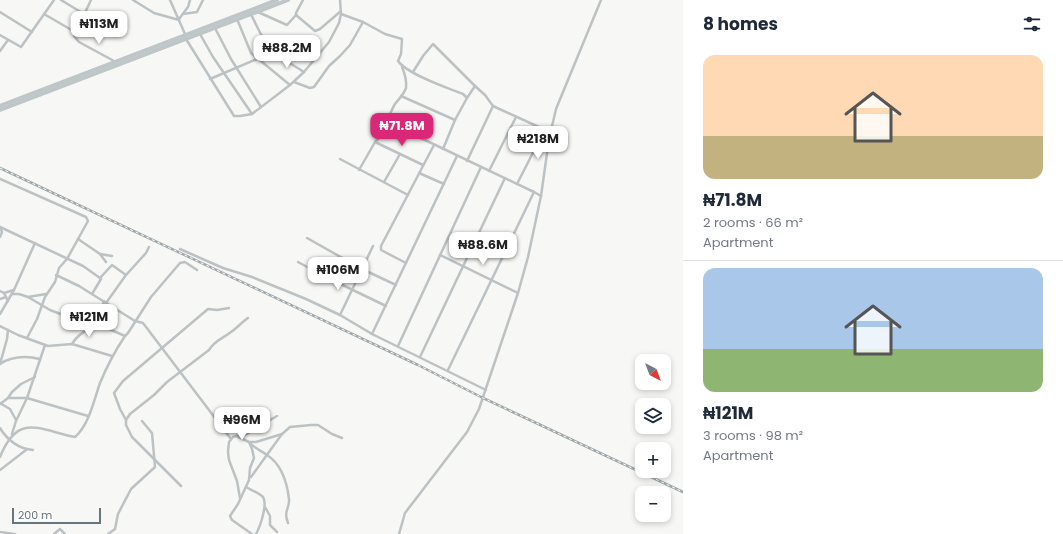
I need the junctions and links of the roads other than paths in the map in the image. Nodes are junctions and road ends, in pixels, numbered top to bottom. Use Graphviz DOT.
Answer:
graph roads {
  1 [pos="54,0"];
  2 [pos="61,0"];
  3 [pos="91,0"];
  4 [pos="133,0"];
  5 [pos="170,0"];
  6 [pos="190,0"];
  7 [pos="203,0"];
  8 [pos="277,0"];
  9 [pos="288,0"];
  10 [pos="303,0"];
  11 [pos="340,0"];
  12 [pos="601,0"];
  13 [pos="0,12"];
  14 [pos="258,12"];
  15 [pos="341,12"];
  16 [pos="44,14"];
  17 [pos="84,14"];
  18 [pos="183,14"];
  19 [pos="251,14"];
  20 [pos="296,16"];
  21 [pos="237,19"];
  22 [pos="179,20"];
  23 [pos="363,22"];
  24 [pos="215,28"];
  25 [pos="32,32"];
  26 [pos="75,32"];
  27 [pos="200,33"];
  28 [pos="0,35"];
  29 [pos="185,36"];
  30 [pos="8,40"];
  31 [pos="0,51"];
  32 [pos="277,54"];
  33 [pos="318,55"];
  34 [pos="257,59"];
  35 [pos="114,61"];
  36 [pos="402,66"];
  37 [pos="237,67"];
  38 [pos="304,72"];
  39 [pos="413,72"];
  40 [pos="223,73"];
  41 [pos="210,79"];
  42 [pos="293,82"];
  43 [pos="290,85"];
  44 [pos="475,86"];
  45 [pos="401,96"];
  46 [pos="467,98"];
  47 [pos="0,106"];
  48 [pos="493,106"];
  49 [pos="261,107"];
  50 [pos="0,110"];
  51 [pos="252,114"];
  52 [pos="516,117"];
  53 [pos="455,120"];
  54 [pos="386,125"];
  55 [pos="545,129"];
  56 [pos="550,132"];
  57 [pos="375,142"];
  58 [pos="434,145"];
  59 [pos="444,149"];
  60 [pos="400,154"];
  61 [pos="457,156"];
  62 [pos="340,159"];
  63 [pos="467,161"];
  64 [pos="423,165"];
  65 [pos="481,167"];
  66 [pos="359,170"];
  67 [pos="489,171"];
  68 [pos="419,173"];
  69 [pos="506,178"];
  70 [pos="0,179"];
  71 [pos="384,182"];
  72 [pos="444,184"];
  73 [pos="517,184"];
  74 [pos="534,192"];
  75 [pos="408,195"];
  76 [pos="541,196"];
  77 [pos="0,227"];
  78 [pos="0,237"];
  79 [pos="307,238"];
  80 [pos="78,239"];
  81 [pos="35,243"];
  82 [pos="373,246"];
  83 [pos="149,247"];
  84 [pos="180,249"];
  85 [pos="100,254"];
  86 [pos="440,255"];
  87 [pos="112,256"];
  88 [pos="68,259"];
  89 [pos="106,262"];
  90 [pos="298,262"];
  91 [pos="406,263"];
  92 [pos="463,265"];
  93 [pos="362,269"];
  94 [pos="197,270"];
  95 [pos="56,274"];
  96 [pos="126,275"];
  97 [pos="100,278"];
  98 [pos="492,279"];
  99 [pos="396,285"];
  100 [pos="352,290"];
  101 [pos="0,291"];
  102 [pos="13,292"];
  103 [pos="4,293"];
  104 [pos="518,293"];
  105 [pos="46,294"];
  106 [pos="92,294"];
  107 [pos="6,297"];
  108 [pos="28,297"];
  109 [pos="0,299"];
  110 [pos="8,301"];
  111 [pos="105,302"];
  112 [pos="42,305"];
  113 [pos="111,306"];
  114 [pos="386,306"];
  115 [pos="229,308"];
  116 [pos="1,311"];
  117 [pos="101,312"];
  118 [pos="340,315"];
  119 [pos="248,318"];
  120 [pos="135,321"];
  121 [pos="93,322"];
  122 [pos="98,324"];
  123 [pos="0,326"];
  124 [pos="8,330"];
  125 [pos="372,334"];
  126 [pos="125,336"];
  127 [pos="27,338"];
  128 [pos="72,344"];
  129 [pos="45,345"];
  130 [pos="398,346"];
  131 [pos="162,348"];
  132 [pos="112,356"];
  133 [pos="420,357"];
  134 [pos="40,359"];
  135 [pos="0,364"];
  136 [pos="448,370"];
  137 [pos="180,372"];
  138 [pos="35,377"];
  139 [pos="486,390"];
  140 [pos="8,398"];
  141 [pos="27,398"];
  142 [pos="0,403"];
  143 [pos="88,416"];
  144 [pos="277,416"];
  145 [pos="16,420"];
  146 [pos="126,420"];
  147 [pos="142,421"];
  148 [pos="0,428"];
  149 [pos="282,434"];
  150 [pos="236,436"];
  151 [pos="342,438"];
  152 [pos="8,439"];
  153 [pos="230,439"];
  154 [pos="249,442"];
  155 [pos="26,450"];
  156 [pos="33,450"];
  157 [pos="266,455"];
  158 [pos="0,457"];
  159 [pos="155,460"];
  160 [pos="0,470"];
  161 [pos="250,480"];
  162 [pos="181,486"];
  163 [pos="246,487"];
  164 [pos="240,500"];
  165 [pos="265,507"];
  166 [pos="288,523"];
  167 [pos="0,532"];
  168 [pos="277,532"];
  169 [pos="14,534"];
  170 [pos="54,534"];
  171 [pos="65,534"];
  172 [pos="108,534"];
  173 [pos="252,534"];
  174 [pos="256,534"];
  175 [pos="399,534"];
  1 -- 16 [label="street"];
  2 -- 17 [label="street"];
  3 -- 17 [label="street"];
  4 -- 22 [label="street"];
  5 -- 22 [label="street"];
  6 -- 18 [label="street"];
  7 -- 18 [label="street"];
  8 -- 29 [label="highway"];
  9 -- 14 [label="highway"];
  10 -- 20 [label="street"];
  11 -- 15 [label="street"];
  12 -- 56 [label="street"];
  13 -- 25 [label="street"];
  14 -- 19 [label="highway"];
  14 -- 20 [label="street"];
  15 -- 20 [label="street"];
  15 -- 23 [label="street"];
  15 -- 33 [label="street"];
  16 -- 25 [label="street"];
  16 -- 26 [label="street"];
  17 -- 26 [label="street"];
  18 -- 22 [label="street"];
  19 -- 21 [label="highway"];
  19 -- 32 [label="street"];
  21 -- 24 [label="highway"];
  21 -- 34 [label="street"];
  22 -- 29 [label="street"];
  23 -- 36 [label="street"];
  23 -- 42 [label="street"];
  24 -- 27 [label="highway"];
  24 -- 37 [label="street"];
  25 -- 30 [label="street"];
  26 -- 35 [label="street"];
  27 -- 29 [label="highway"];
  27 -- 40 [label="street"];
  28 -- 30 [label="street"];
  29 -- 35 [label="highway"];
  29 -- 41 [label="street"];
  29 -- 50 [label="highway"];
  30 -- 31 [label="street"];
  32 -- 33 [label="street"];
  32 -- 38 [label="street"];
  33 -- 38 [label="street"];
  34 -- 37 [label="street"];
  34 -- 43 [label="street"];
  35 -- 47 [label="highway"];
  36 -- 39 [label="street"];
  36 -- 45 [label="street"];
  37 -- 40 [label="street"];
  37 -- 49 [label="street"];
  38 -- 42 [label="street"];
  39 -- 44 [label="street"];
  39 -- 46 [label="street"];
  40 -- 41 [label="street"];
  40 -- 51 [label="street"];
  41 -- 51 [label="street"];
  42 -- 43 [label="street"];
  43 -- 49 [label="street"];
  44 -- 46 [label="street"];
  44 -- 48 [label="street"];
  45 -- 53 [label="street"];
  45 -- 54 [label="street"];
  46 -- 53 [label="street"];
  48 -- 52 [label="street"];
  48 -- 63 [label="street"];
  49 -- 51 [label="street"];
  52 -- 55 [label="street"];
  52 -- 67 [label="street"];
  53 -- 59 [label="street"];
  54 -- 57 [label="street"];
  54 -- 58 [label="street"];
  55 -- 56 [label="street"];
  55 -- 73 [label="street"];
  56 -- 76 [label="street"];
  57 -- 60 [label="street"];
  57 -- 66 [label="street"];
  58 -- 59 [label="street"];
  58 -- 64 [label="street"];
  59 -- 61 [label="street"];
  60 -- 64 [label="street"];
  60 -- 71 [label="street"];
  61 -- 63 [label="street"];
  61 -- 72 [label="street"];
  62 -- 66 [label="street"];
  63 -- 65 [label="street"];
  64 -- 68 [label="street"];
  65 -- 67 [label="street"];
  65 -- 86 [label="street"];
  66 -- 71 [label="street"];
  67 -- 69 [label="street"];
  68 -- 72 [label="street"];
  68 -- 75 [label="street"];
  69 -- 73 [label="street"];
  69 -- 92 [label="street"];
  70 -- 80 [label="street"];
  71 -- 75 [label="street"];
  72 -- 91 [label="street"];
  73 -- 74 [label="street"];
  74 -- 76 [label="street"];
  74 -- 98 [label="street"];
  75 -- 91 [label="street"];
  76 -- 104 [label="street"];
  77 -- 78 [label="street"];
  77 -- 81 [label="street"];
  79 -- 93 [label="street"];
  80 -- 85 [label="street"];
  80 -- 88 [label="street"];
  81 -- 88 [label="street"];
  81 -- 102 [label="street"];
  82 -- 93 [label="street"];
  83 -- 96 [label="street"];
  84 -- 118 [label="street"];
  85 -- 87 [label="street"];
  85 -- 89 [label="street"];
  86 -- 92 [label="street"];
  86 -- 130 [label="street"];
  88 -- 95 [label="street"];
  88 -- 97 [label="street"];
  90 -- 100 [label="street"];
  91 -- 99 [label="street"];
  92 -- 98 [label="street"];
  92 -- 133 [label="street"];
  93 -- 99 [label="street"];
  93 -- 100 [label="street"];
  94 -- 120 [label="street"];
  95 -- 105 [label="street"];
  95 -- 106 [label="street"];
  96 -- 97 [label="street"];
  96 -- 111 [label="street"];
  97 -- 106 [label="street"];
  98 -- 104 [label="street"];
  98 -- 136 [label="street"];
  99 -- 114 [label="street"];
  100 -- 114 [label="street"];
  100 -- 118 [label="street"];
  101 -- 103 [label="street"];
  102 -- 103 [label="street"];
  102 -- 108 [label="street"];
  102 -- 110 [label="street"];
  103 -- 107 [label="street"];
  104 -- 139 [label="street"];
  105 -- 108 [label="street"];
  105 -- 112 [label="street"];
  106 -- 111 [label="street"];
  107 -- 109 [label="street"];
  107 -- 110 [label="street"];
  108 -- 112 [label="street"];
  110 -- 116 [label="street"];
  111 -- 113 [label="street"];
  111 -- 117 [label="street"];
  112 -- 121 [label="street"];
  112 -- 127 [label="street"];
  113 -- 117 [label="street"];
  113 -- 120 [label="street"];
  114 -- 125 [label="street"];
  115 -- 131 [label="street"];
  117 -- 121 [label="street"];
  117 -- 122 [label="street"];
  118 -- 125 [label="street"];
  119 -- 137 [label="street"];
  120 -- 126 [label="street"];
  120 -- 131 [label="street"];
  121 -- 122 [label="street"];
  122 -- 126 [label="street"];
  122 -- 128 [label="street"];
  123 -- 124 [label="street"];
  124 -- 127 [label="street"];
  124 -- 135 [label="street"];
  125 -- 130 [label="street"];
  126 -- 132 [label="street"];
  127 -- 129 [label="street"];
  128 -- 129 [label="street"];
  128 -- 132 [label="street"];
  129 -- 134 [label="street"];
  130 -- 133 [label="street"];
  131 -- 137 [label="street"];
  131 -- 146 [label="street"];
  132 -- 143 [label="street"];
  133 -- 136 [label="street"];
  134 -- 135 [label="street"];
  134 -- 138 [label="street"];
  136 -- 139 [label="street"];
  137 -- 146 [label="street"];
  137 -- 153 [label="street"];
  138 -- 140 [label="street"];
  138 -- 141 [label="street"];
  139 -- 175 [label="street"];
  140 -- 141 [label="street"];
  140 -- 142 [label="street"];
  141 -- 143 [label="street"];
  141 -- 145 [label="street"];
  142 -- 145 [label="street"];
  143 -- 152 [label="street"];
  144 -- 150 [label="street"];
  145 -- 152 [label="street"];
  146 -- 159 [label="street"];
  147 -- 159 [label="street"];
  148 -- 152 [label="street"];
  149 -- 151 [label="street"];
  149 -- 154 [label="street"];
  149 -- 157 [label="street"];
  150 -- 153 [label="street"];
  150 -- 154 [label="street"];
  152 -- 155 [label="street"];
  152 -- 158 [label="street"];
  153 -- 164 [label="street"];
  154 -- 157 [label="street"];
  154 -- 161 [label="street"];
  155 -- 156 [label="street"];
  155 -- 160 [label="street"];
  157 -- 161 [label="street"];
  157 -- 166 [label="street"];
  159 -- 162 [label="street"];
  159 -- 172 [label="street"];
  161 -- 163 [label="street"];
  163 -- 164 [label="street"];
  163 -- 165 [label="street"];
  164 -- 173 [label="street"];
  165 -- 168 [label="street"];
  165 -- 174 [label="street"];
  167 -- 169 [label="street"];
  170 -- 171 [label="street"];
}
